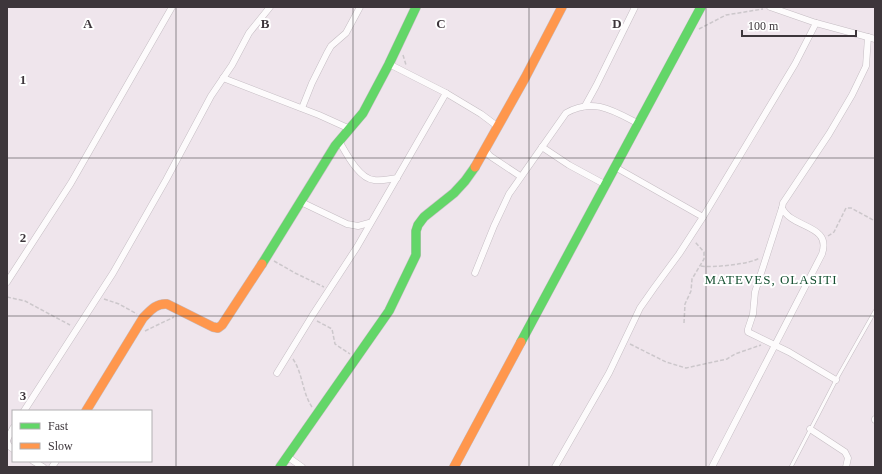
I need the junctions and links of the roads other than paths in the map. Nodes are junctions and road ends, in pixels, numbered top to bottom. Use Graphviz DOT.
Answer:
graph roads {
  1 [pos="172,7"];
  2 [pos="270,7"];
  3 [pos="360,7"];
  4 [pos="416,7"];
  5 [pos="562,7"];
  6 [pos="635,7"];
  7 [pos="701,7"];
  8 [pos="772,8"];
  9 [pos="816,23"];
  10 [pos="868,37"];
  11 [pos="875,39"];
  12 [pos="389,64"];
  13 [pos="223,78"];
  14 [pos="446,93"];
  15 [pos="585,106"];
  16 [pos="302,108"];
  17 [pos="639,124"];
  18 [pos="497,126"];
  19 [pos="350,129"];
  20 [pos="339,141"];
  21 [pos="542,147"];
  22 [pos="485,150"];
  23 [pos="615,167"];
  24 [pos="520,176"];
  25 [pos="396,178"];
  26 [pos="606,185"];
  27 [pos="301,202"];
  28 [pos="782,208"];
  29 [pos="703,216"];
  30 [pos="369,223"];
  31 [pos="475,273"];
  32 [pos="7,282"];
  33 [pos="875,311"];
  34 [pos="775,346"];
  35 [pos="277,373"];
  36 [pos="836,380"];
  37 [pos="25,410"];
  38 [pos="87,410"];
  39 [pos="810,429"];
  40 [pos="12,430"];
  41 [pos="7,441"];
  42 [pos="288,458"];
  43 [pos="280,467"];
  44 [pos="302,467"];
  45 [pos="454,467"];
  46 [pos="555,467"];
  47 [pos="712,467"];
  48 [pos="791,467"];
  49 [pos="846,467"];
  1 -- 32 [label="street"];
  2 -- 13 [label="street"];
  3 -- 16 [label="street"];
  4 -- 12 [label="street"];
  5 -- 18 [label="street"];
  6 -- 15 [label="street"];
  7 -- 17 [label="street"];
  8 -- 9 [label="street"];
  9 -- 10 [label="street"];
  9 -- 29 [label="street"];
  10 -- 11 [label="street"];
  10 -- 28 [label="street"];
  12 -- 14 [label="street"];
  12 -- 19 [label="street"];
  13 -- 16 [label="street"];
  13 -- 37 [label="street"];
  14 -- 18 [label="street"];
  14 -- 25 [label="street"];
  15 -- 17 [label="street"];
  15 -- 21 [label="street"];
  16 -- 19 [label="street"];
  17 -- 23 [label="street"];
  18 -- 22 [label="street"];
  19 -- 20 [label="street"];
  20 -- 25 [label="street"];
  20 -- 27 [label="street"];
  21 -- 24 [label="street"];
  21 -- 26 [label="street"];
  22 -- 24 [label="street"];
  22 -- 42 [label="street"];
  23 -- 26 [label="street"];
  23 -- 29 [label="street"];
  24 -- 31 [label="street"];
  25 -- 30 [label="street"];
  26 -- 45 [label="street"];
  27 -- 30 [label="street"];
  27 -- 38 [label="street"];
  28 -- 34 [label="street"];
  28 -- 34 [label="street"];
  29 -- 46 [label="street"];
  30 -- 35 [label="street"];
  33 -- 36 [label="lane"];
  34 -- 36 [label="street"];
  34 -- 47 [label="street"];
  36 -- 39 [label="lane"];
  39 -- 48 [label="lane"];
  39 -- 49 [label="street"];
  40 -- 41 [label="street"];
  42 -- 43 [label="street"];
  42 -- 44 [label="street"];
}
